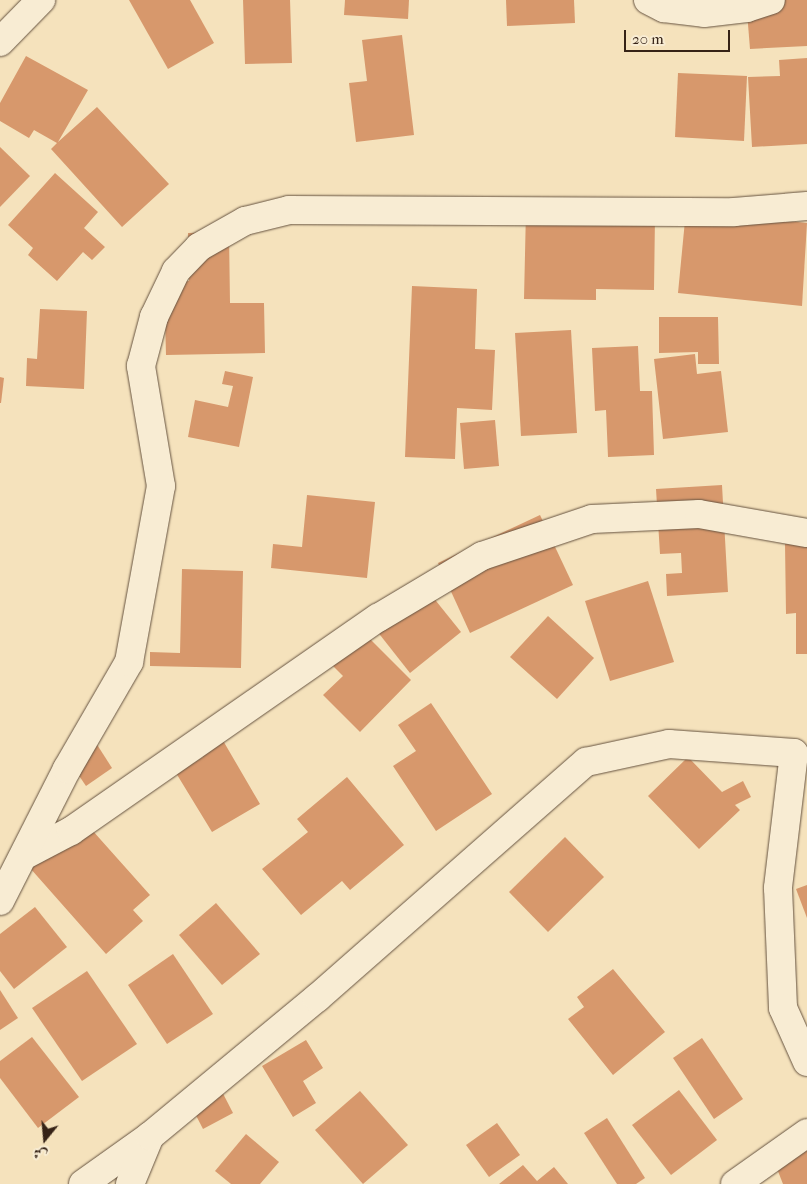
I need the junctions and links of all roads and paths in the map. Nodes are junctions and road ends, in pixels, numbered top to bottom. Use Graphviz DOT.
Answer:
graph roads {
  1 [pos="41,0"];
  2 [pos="648,0"];
  3 [pos="771,0"];
  4 [pos="0,42"];
  5 [pos="807,206"];
  6 [pos="807,533"];
  7 [pos="800,754"];
  8 [pos="26,855"];
  9 [pos="0,901"];
  10 [pos="807,1062"];
  11 [pos="807,1132"];
  12 [pos="150,1136"];
  13 [pos="83,1184"];
  14 [pos="130,1184"];
  15 [pos="735,1184"];
  1 -- 4 [label="street"];
  2 -- 3 [label="street"];
  5 -- 8 [label="street"];
  6 -- 8 [label="street"];
  7 -- 10 [label="street"];
  7 -- 12 [label="street"];
  8 -- 9 [label="street"];
  11 -- 15 [label="street"];
  12 -- 13 [label="street"];
  12 -- 14 [label="street"];
}
